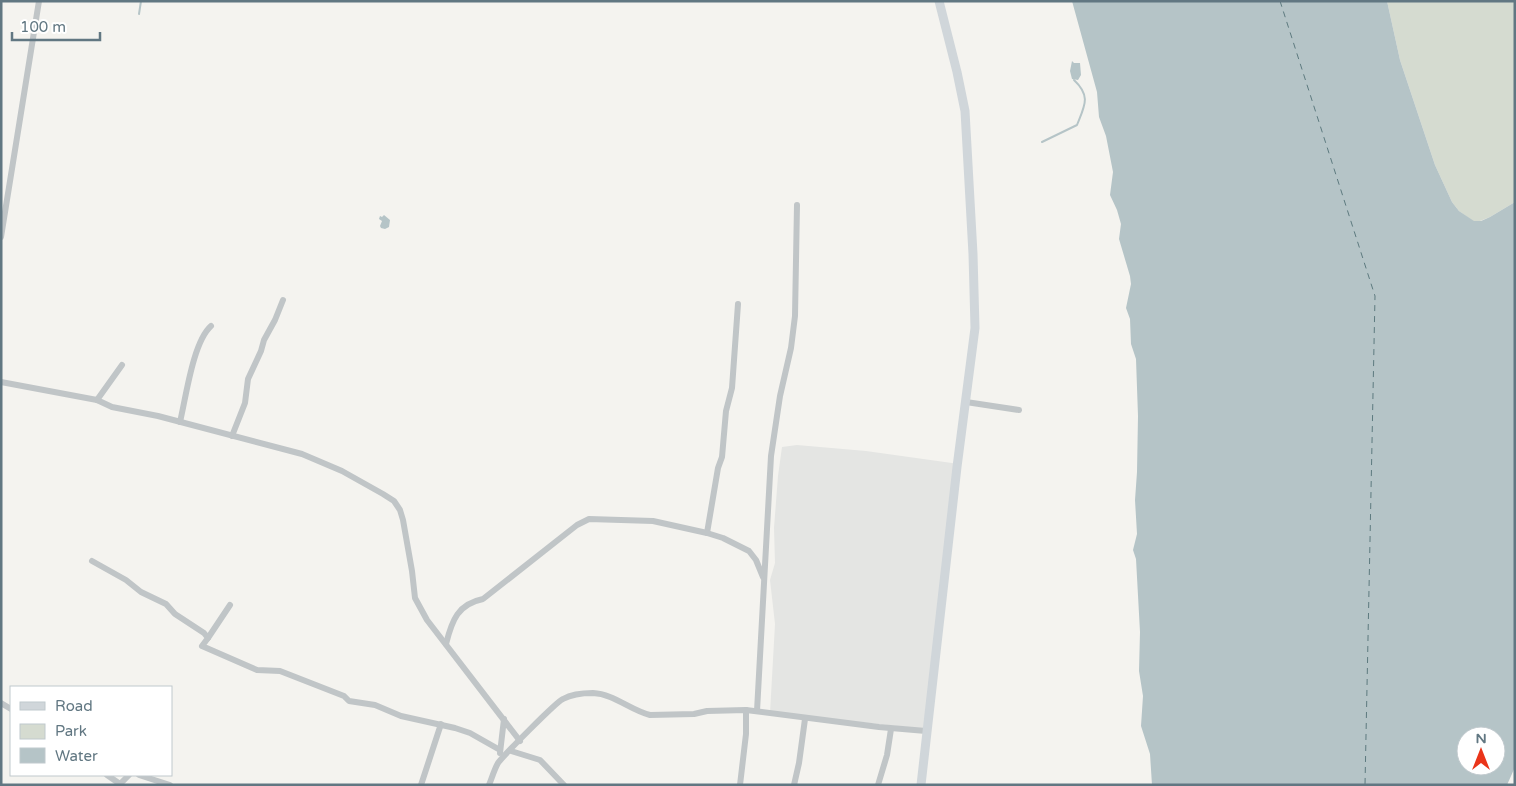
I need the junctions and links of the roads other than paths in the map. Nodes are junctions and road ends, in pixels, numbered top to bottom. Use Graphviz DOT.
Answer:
graph roads {
  1 [pos="39,1"];
  2 [pos="939,1"];
  3 [pos="797,205"];
  4 [pos="1,237"];
  5 [pos="283,300"];
  6 [pos="738,304"];
  7 [pos="211,326"];
  8 [pos="122,365"];
  9 [pos="1,382"];
  10 [pos="97,400"];
  11 [pos="966,402"];
  12 [pos="1019,410"];
  13 [pos="180,422"];
  14 [pos="232,436"];
  15 [pos="707,533"];
  16 [pos="92,561"];
  17 [pos="764,579"];
  18 [pos="230,605"];
  19 [pos="208,638"];
  20 [pos="446,644"];
  21 [pos="746,710"];
  22 [pos="757,711"];
  23 [pos="805,718"];
  24 [pos="504,719"];
  25 [pos="441,724"];
  26 [pos="891,729"];
  27 [pos="926,731"];
  28 [pos="520,741"];
  29 [pos="500,750"];
  30 [pos="511,751"];
  31 [pos="498,763"];
  32 [pos="108,776"];
  33 [pos="128,776"];
  34 [pos="141,776"];
  35 [pos="170,785"];
  36 [pos="421,785"];
  37 [pos="489,785"];
  38 [pos="564,785"];
  39 [pos="740,785"];
  40 [pos="794,785"];
  41 [pos="878,785"];
  42 [pos="921,785"];
  1 -- 4 [label="street"];
  2 -- 11 [label="street"];
  3 -- 17 [label="street"];
  5 -- 14 [label="street"];
  6 -- 15 [label="street"];
  7 -- 13 [label="street"];
  8 -- 10 [label="street"];
  9 -- 10 [label="street"];
  10 -- 13 [label="street"];
  11 -- 12 [label="street"];
  11 -- 27 [label="street"];
  13 -- 14 [label="street"];
  14 -- 20 [label="street"];
  15 -- 17 [label="street"];
  15 -- 20 [label="street"];
  16 -- 19 [label="street"];
  17 -- 22 [label="street"];
  18 -- 19 [label="street"];
  19 -- 25 [label="street"];
  20 -- 24 [label="street"];
  21 -- 22 [label="street"];
  21 -- 28 [label="street"];
  21 -- 39 [label="street"];
  22 -- 23 [label="street"];
  23 -- 26 [label="street"];
  23 -- 40 [label="street"];
  24 -- 28 [label="street"];
  24 -- 29 [label="street"];
  25 -- 29 [label="street"];
  25 -- 36 [label="street"];
  26 -- 27 [label="street"];
  26 -- 41 [label="street"];
  27 -- 42 [label="street"];
  28 -- 30 [label="street"];
  29 -- 31 [label="street"];
  30 -- 31 [label="street"];
  30 -- 38 [label="street"];
  31 -- 37 [label="street"];
  32 -- 33 [label="street"];
  34 -- 35 [label="street"];
}
